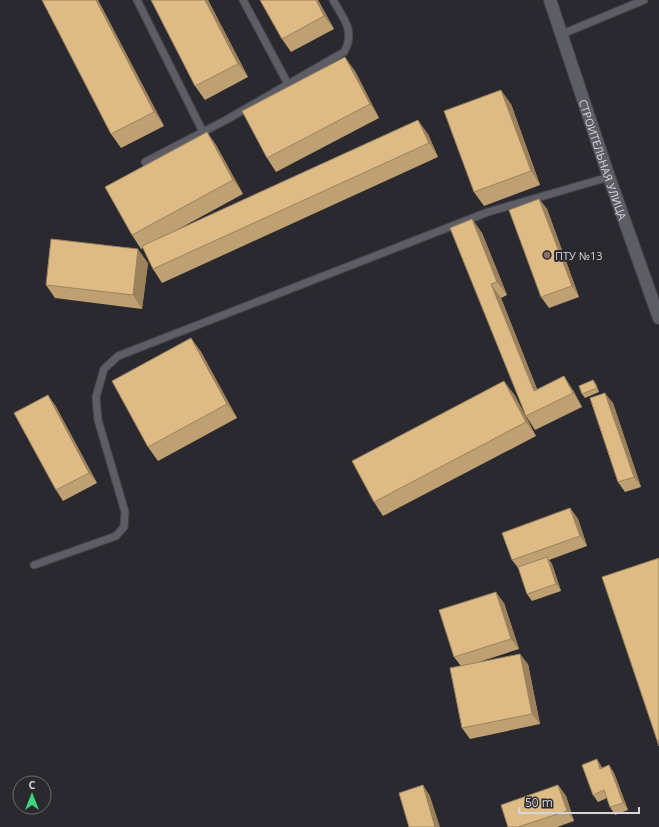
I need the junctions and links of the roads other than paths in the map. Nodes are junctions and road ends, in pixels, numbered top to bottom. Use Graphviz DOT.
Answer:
graph roads {
  1 [pos="137,0"];
  2 [pos="243,0"];
  3 [pos="333,0"];
  4 [pos="550,0"];
  5 [pos="644,0"];
  6 [pos="562,34"];
  7 [pos="288,84"];
  8 [pos="203,132"];
  9 [pos="145,162"];
  10 [pos="609,177"];
  11 [pos="659,318"];
  12 [pos="34,565"];
  1 -- 8 [label="lane"];
  2 -- 7 [label="lane"];
  3 -- 7 [label="lane"];
  4 -- 6 [label="street, СТРОИТЕЛЬНАЯ УЛИЦА"];
  5 -- 6 [label="lane"];
  6 -- 10 [label="street, СТРОИТЕЛЬНАЯ УЛИЦА"];
  7 -- 8 [label="lane"];
  8 -- 9 [label="lane"];
  10 -- 11 [label="street, СТРОИТЕЛЬНАЯ УЛИЦА"];
  10 -- 12 [label="lane"];
}
